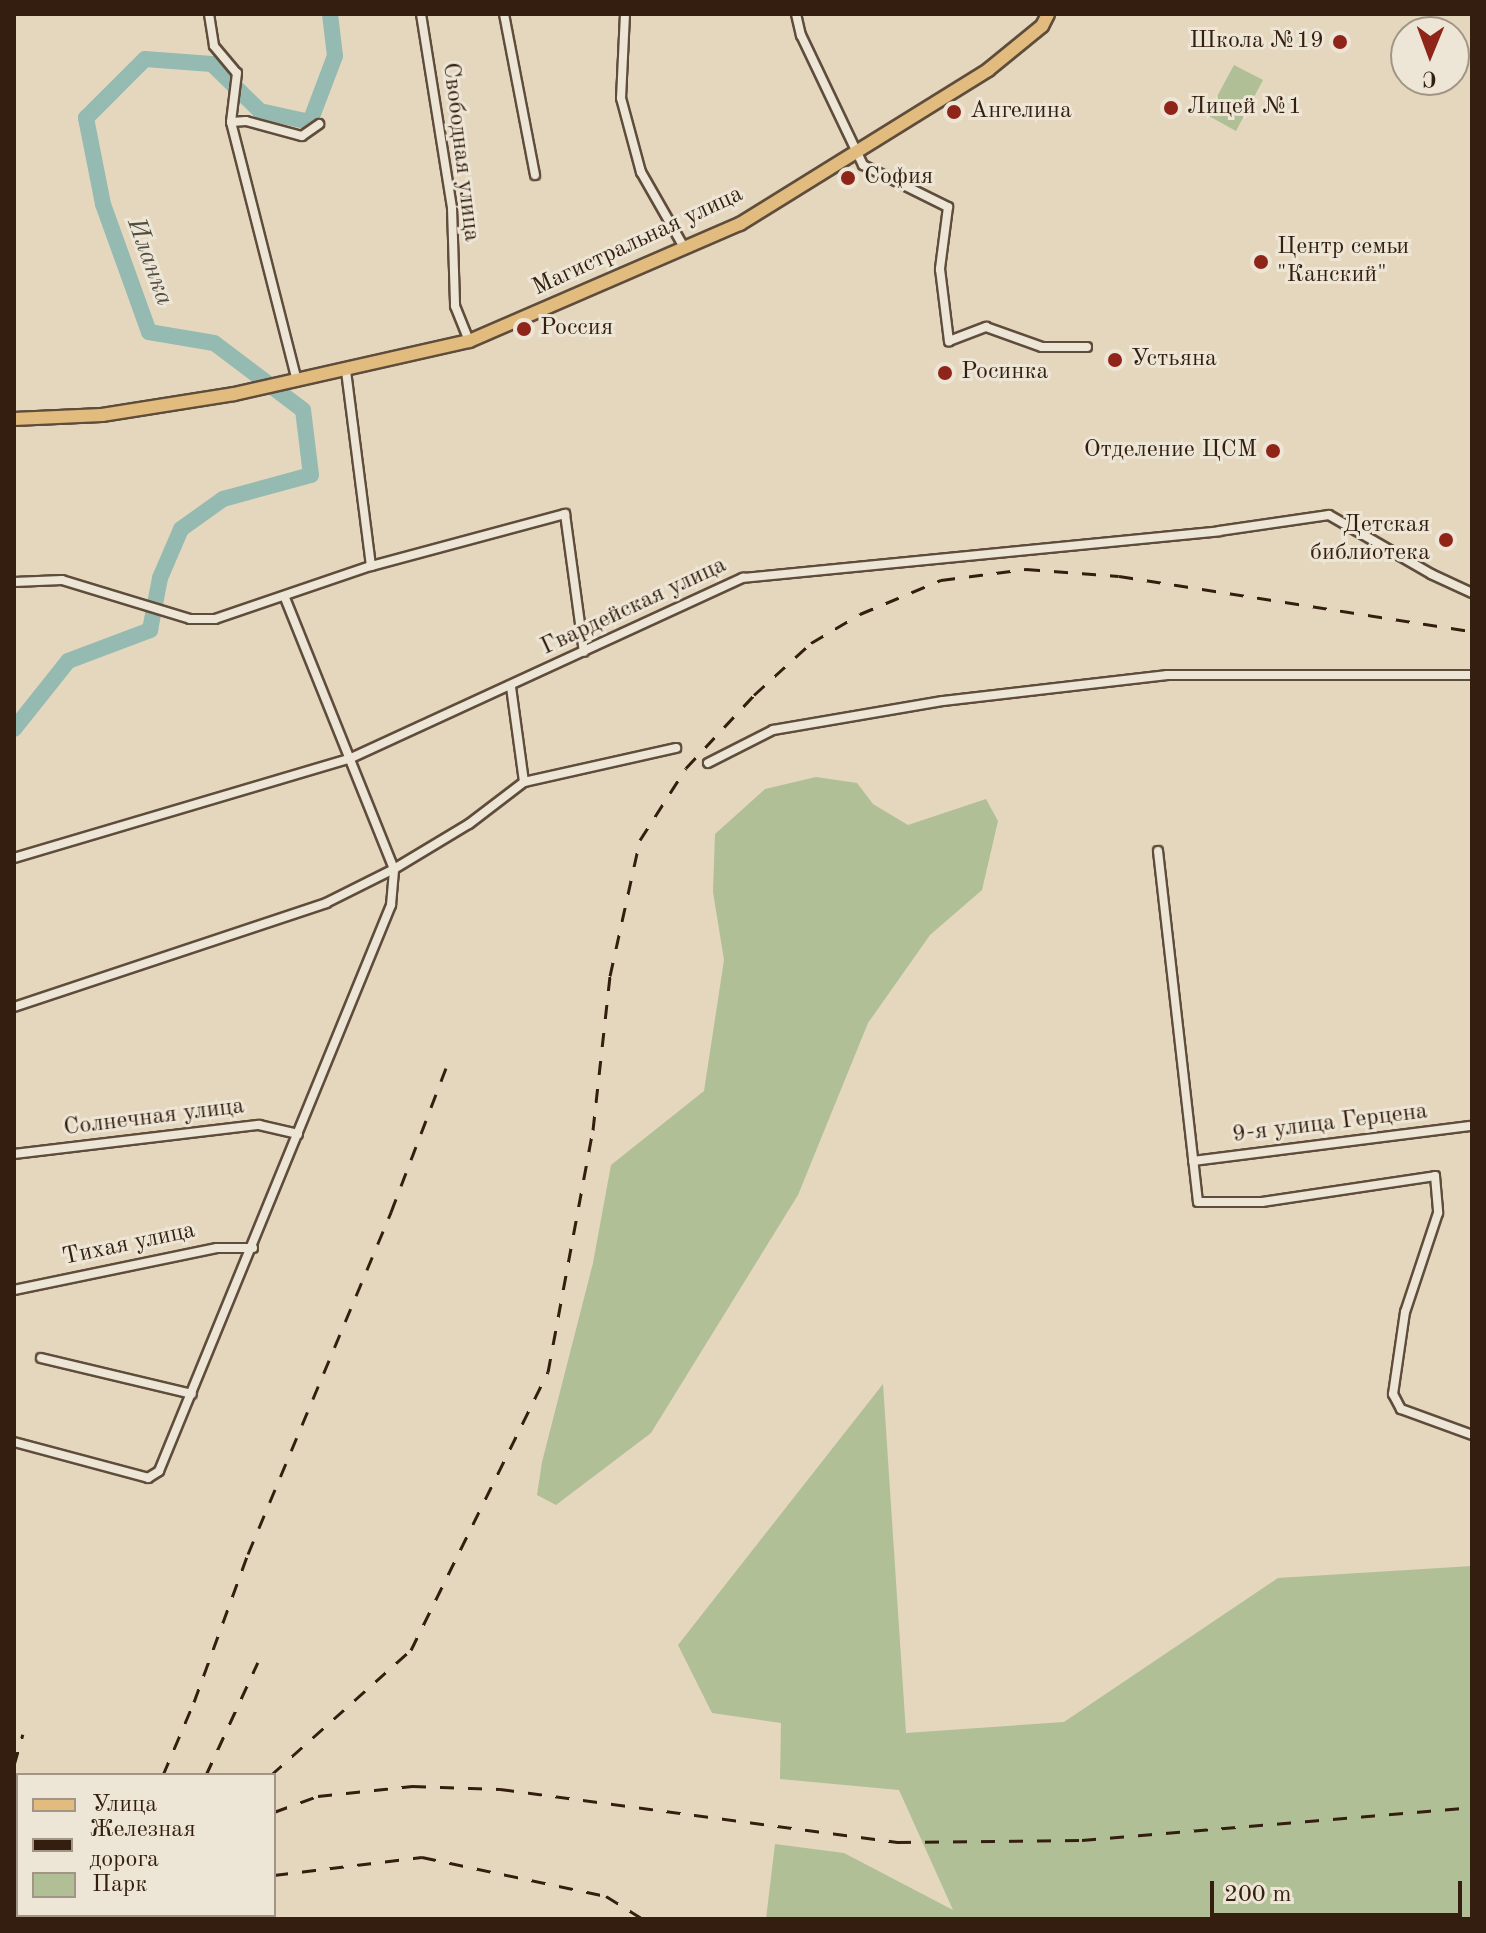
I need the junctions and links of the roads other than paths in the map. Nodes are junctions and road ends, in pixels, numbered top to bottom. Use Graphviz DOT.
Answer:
graph roads {
  1 [pos="209,14"];
  2 [pos="421,14"];
  3 [pos="504,14"];
  4 [pos="625,14"];
  5 [pos="796,14"];
  6 [pos="1048,14"];
  7 [pos="231,122"];
  8 [pos="319,124"];
  9 [pos="856,152"];
  10 [pos="535,175"];
  11 [pos="685,249"];
  12 [pos="469,341"];
  13 [pos="1087,347"];
  14 [pos="346,371"];
  15 [pos="294,383"];
  16 [pos="14,419"];
  17 [pos="371,566"];
  18 [pos="14,582"];
  19 [pos="1472,593"];
  20 [pos="284,596"];
  21 [pos="584,652"];
  22 [pos="1472,675"];
  23 [pos="511,687"];
  24 [pos="676,748"];
  25 [pos="349,759"];
  26 [pos="708,763"];
  27 [pos="524,782"];
  28 [pos="1158,851"];
  29 [pos="14,858"];
  30 [pos="394,869"];
  31 [pos="14,1007"];
  32 [pos="1472,1126"];
  33 [pos="298,1134"];
  34 [pos="14,1154"];
  35 [pos="1193,1161"];
  36 [pos="253,1248"];
  37 [pos="14,1290"];
  38 [pos="41,1358"];
  39 [pos="192,1394"];
  40 [pos="1472,1435"];
  41 [pos="14,1442"];
  1 -- 7 [label="street"];
  2 -- 12 [label="street, Свободная улица"];
  3 -- 10 [label="street"];
  4 -- 11 [label="street"];
  5 -- 9 [label="street"];
  6 -- 9 [label="main road, Магистральная улица"];
  7 -- 8 [label="street"];
  7 -- 15 [label="street"];
  9 -- 11 [label="main road, Магистральная улица"];
  9 -- 13 [label="street"];
  11 -- 12 [label="main road, Магистральная улица"];
  12 -- 14 [label="main road, Магистральная улица"];
  14 -- 15 [label="main road, Магистральная улица"];
  14 -- 17 [label="street"];
  15 -- 16 [label="main road, Магистральная улица"];
  17 -- 20 [label="street"];
  17 -- 21 [label="street"];
  18 -- 20 [label="street"];
  19 -- 21 [label="street, Гвардейская улица"];
  20 -- 25 [label="street"];
  21 -- 23 [label="street, Гвардейская улица"];
  22 -- 26 [label="street"];
  23 -- 25 [label="street, Гвардейская улица"];
  23 -- 27 [label="street"];
  24 -- 27 [label="street"];
  25 -- 29 [label="street, Гвардейская улица"];
  25 -- 30 [label="street"];
  27 -- 30 [label="street"];
  28 -- 35 [label="street"];
  30 -- 31 [label="street"];
  30 -- 33 [label="street"];
  32 -- 35 [label="street, 9-я улица Герцена"];
  33 -- 34 [label="street, Солнечная улица"];
  33 -- 36 [label="street"];
  35 -- 40 [label="street"];
  36 -- 37 [label="street, Тихая улица"];
  36 -- 39 [label="street"];
  38 -- 39 [label="street"];
  39 -- 41 [label="street"];
}
